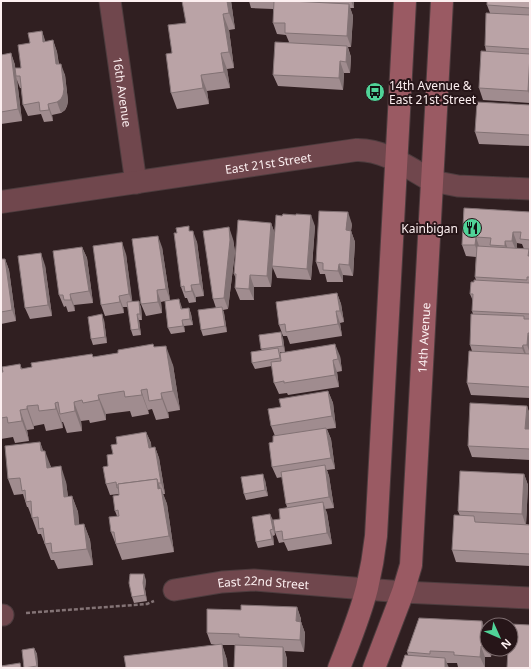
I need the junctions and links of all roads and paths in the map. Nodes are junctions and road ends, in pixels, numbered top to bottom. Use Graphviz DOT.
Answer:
graph roads {
  1 [pos="110,1"];
  2 [pos="404,1"];
  3 [pos="442,1"];
  4 [pos="396,161"];
  5 [pos="432,181"];
  6 [pos="136,182"];
  7 [pos="530,189"];
  8 [pos="1,202"];
  9 [pos="367,589"];
  10 [pos="174,590"];
  11 [pos="403,592"];
  12 [pos="530,598"];
  13 [pos="2,615"];
  14 [pos="339,668"];
  15 [pos="374,668"];
  1 -- 6 [label="street, 16th Avenue"];
  2 -- 4 [label="main road"];
  3 -- 5 [label="main road, 14th Avenue"];
  4 -- 5 [label="street, East 21st Street"];
  4 -- 6 [label="street, East 21st Street"];
  4 -- 9 [label="main road"];
  5 -- 7 [label="street, East 21st Street"];
  5 -- 11 [label="main road, 14th Avenue"];
  6 -- 8 [label="street, East 21st Street"];
  9 -- 10 [label="street, East 22nd Street"];
  9 -- 11 [label="street, East 22nd Street"];
  9 -- 14 [label="main road"];
  10 -- 13 [label="path"];
  11 -- 12 [label="street, East 22nd Street"];
  11 -- 15 [label="main road, 14th Avenue"];
}
